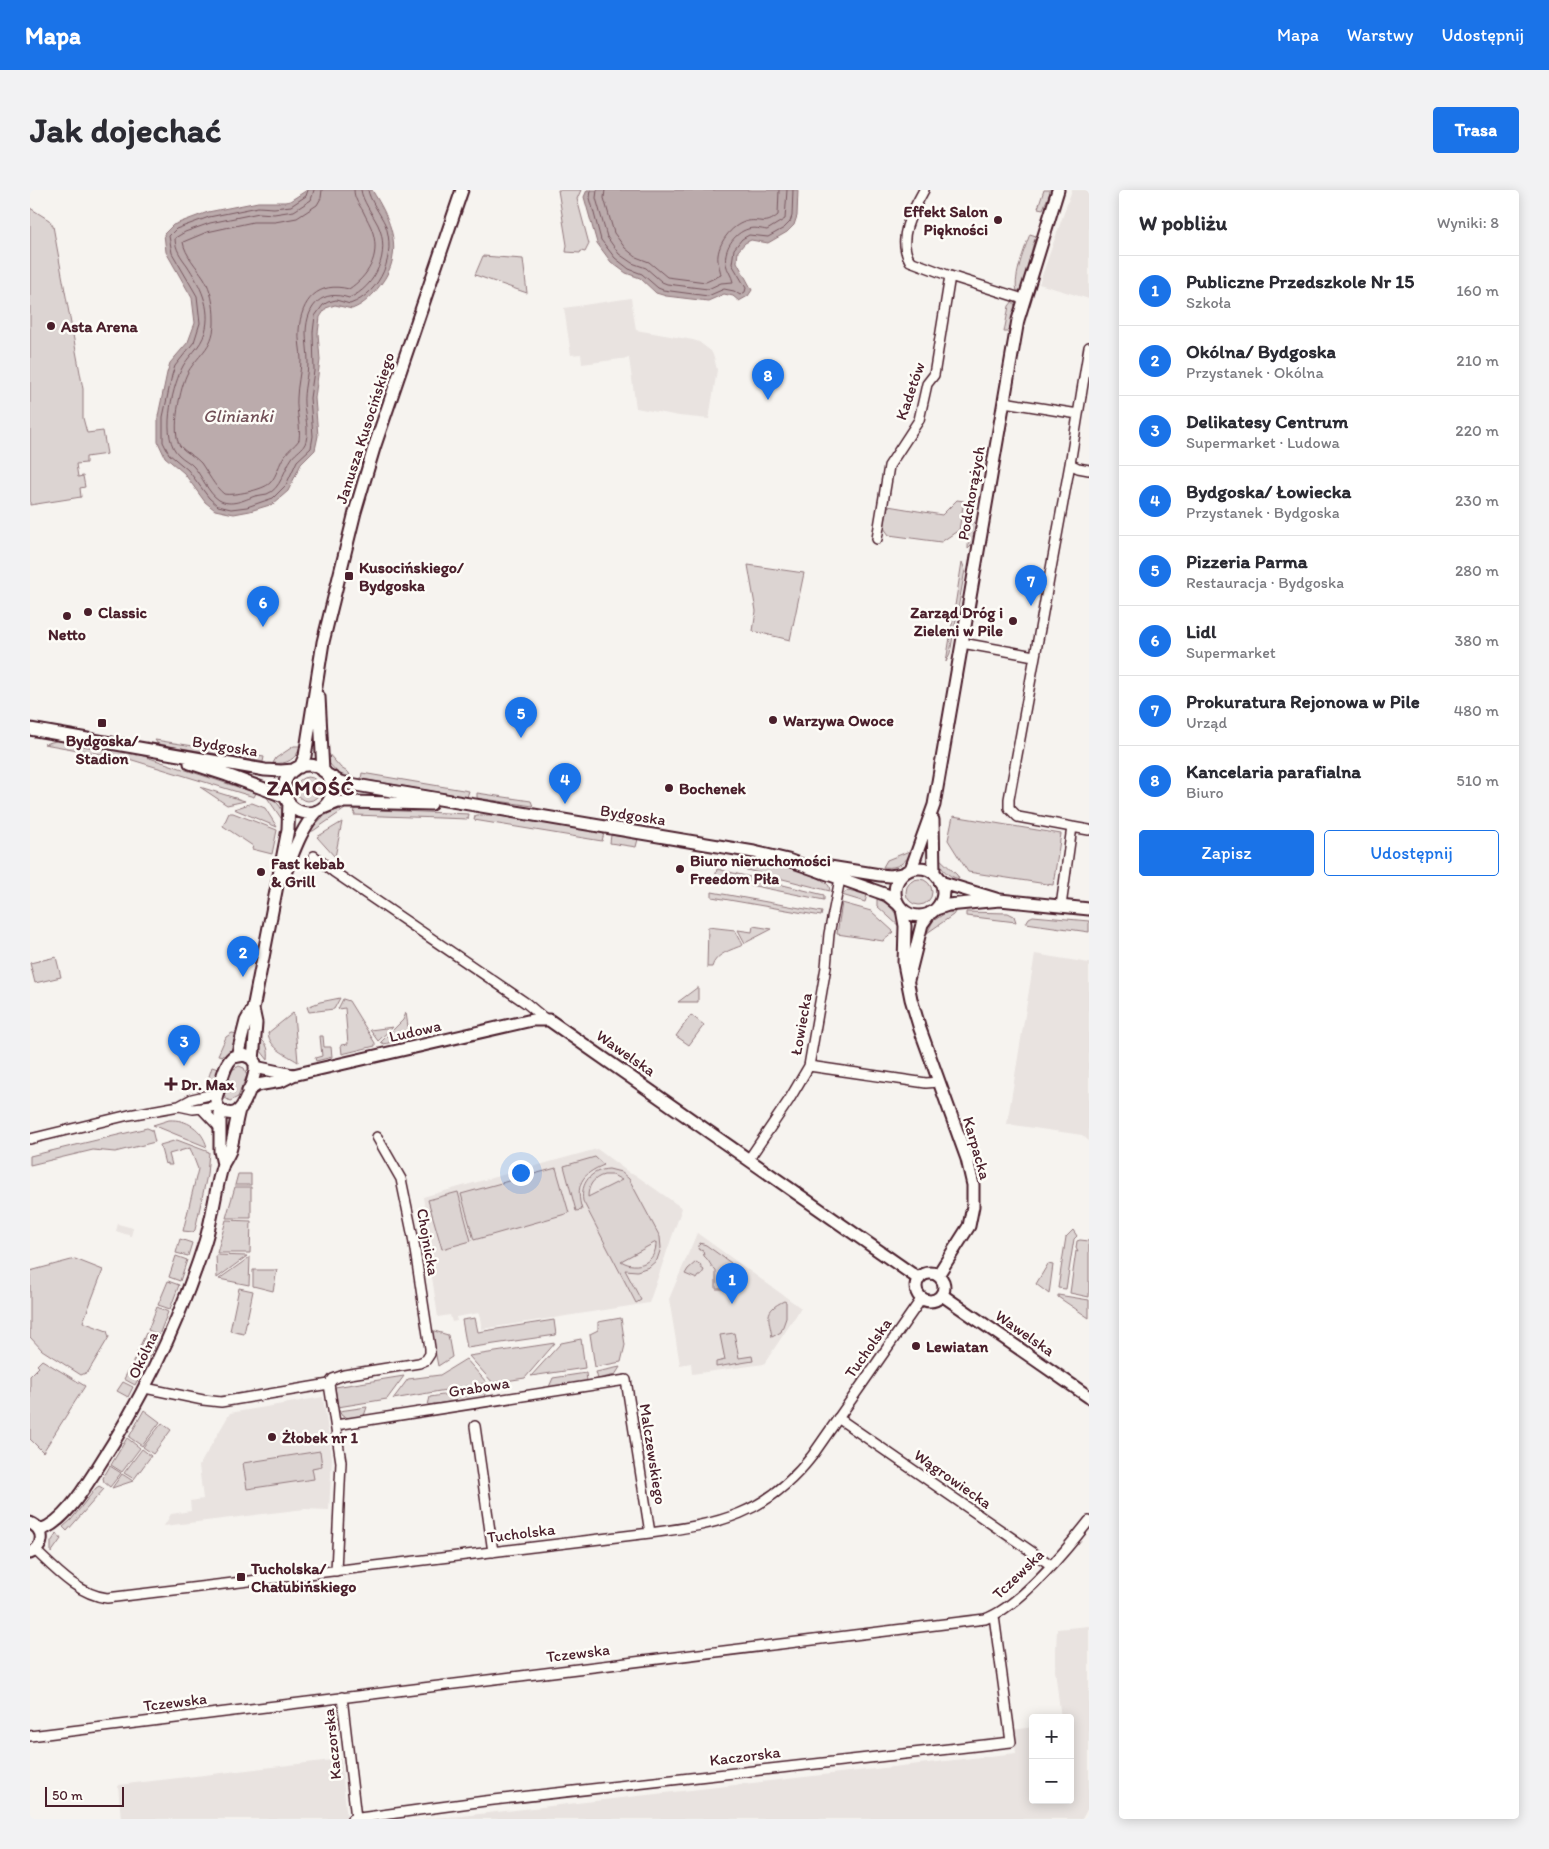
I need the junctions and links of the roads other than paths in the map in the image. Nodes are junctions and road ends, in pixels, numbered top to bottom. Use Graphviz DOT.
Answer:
graph roads {
  1 [pos="462,190"];
  2 [pos="924,190"];
  3 [pos="1058,190"];
  4 [pos="950,276"];
  5 [pos="1023,299"];
  6 [pos="1089,347"];
  7 [pos="1004,402"];
  8 [pos="1078,414"];
  9 [pos="1070,464"];
  10 [pos="1089,470"];
  11 [pos="877,539"];
  12 [pos="962,643"];
  13 [pos="1034,656"];
  14 [pos="318,681"];
  15 [pos="30,729"];
  16 [pos="150,751"];
  17 [pos="298,768"];
  18 [pos="325,773"];
  19 [pos="287,800"];
  20 [pos="472,805"];
  21 [pos="934,805"];
  22 [pos="320,810"];
  23 [pos="1072,827"];
  24 [pos="1089,830"];
  25 [pos="314,856"];
  26 [pos="788,860"];
  27 [pos="907,871"];
  28 [pos="937,877"];
  29 [pos="840,879"];
  30 [pos="275,899"];
  31 [pos="1000,900"];
  32 [pos="900,906"];
  33 [pos="1060,906"];
  34 [pos="1089,909"];
  35 [pos="933,911"];
  36 [pos="908,981"];
  37 [pos="253,1009"];
  38 [pos="546,1019"];
  39 [pos="254,1048"];
  40 [pos="237,1056"];
  41 [pos="254,1064"];
  42 [pos="809,1066"];
  43 [pos="268,1069"];
  44 [pos="293,1075"];
  45 [pos="939,1082"];
  46 [pos="248,1091"];
  47 [pos="218,1093"];
  48 [pos="179,1106"];
  49 [pos="219,1108"];
  50 [pos="202,1109"];
  51 [pos="238,1110"];
  52 [pos="220,1128"];
  53 [pos="377,1137"];
  54 [pos="30,1139"];
  55 [pos="749,1159"];
  56 [pos="223,1164"];
  57 [pos="938,1275"];
  58 [pos="919,1279"];
  59 [pos="942,1295"];
  60 [pos="922,1298"];
  61 [pos="626,1380"];
  62 [pos="329,1384"];
  63 [pos="145,1388"];
  64 [pos="1089,1397"];
  65 [pos="838,1418"];
  66 [pos="336,1425"];
  67 [pos="475,1426"];
  68 [pos="1089,1521"];
  69 [pos="35,1526"];
  70 [pos="650,1533"];
  71 [pos="33,1552"];
  72 [pos="494,1552"];
  73 [pos="1051,1565"];
  74 [pos="336,1571"];
  75 [pos="994,1616"];
  76 [pos="342,1697"];
  77 [pos="30,1736"];
  78 [pos="354,1819"];
  1 -- 14 [label="street, Janusza Kusocińskiego"];
  2 -- 4 [label="street"];
  3 -- 5 [label="street, Podchorążych"];
  4 -- 5 [label="street"];
  4 -- 11 [label="street, Kadetów"];
  5 -- 7 [label="street, Podchorążych"];
  6 -- 8 [label="street"];
  7 -- 8 [label="street"];
  7 -- 12 [label="street, Podchorążych"];
  8 -- 9 [label="street"];
  9 -- 10 [label="street"];
  9 -- 13 [label="street"];
  12 -- 13 [label="street"];
  12 -- 21 [label="street, Podchorążych"];
  13 -- 23 [label="street"];
  14 -- 17 [label="street, Janusza Kusocińskiego"];
  14 -- 18 [label="street, Janusza Kusocińskiego"];
  15 -- 16 [label="street, Bydgoska"];
  16 -- 17 [label="street, Bydgoska"];
  16 -- 19 [label="street, Bydgoska"];
  17 -- 18 [label="street"];
  17 -- 19 [label="street"];
  18 -- 20 [label="street, Bydgoska"];
  18 -- 22 [label="street"];
  19 -- 22 [label="street"];
  19 -- 30 [label="street"];
  20 -- 22 [label="street, Bydgoska"];
  20 -- 26 [label="street, Bydgoska"];
  21 -- 27 [label="street, Podchorążych"];
  21 -- 28 [label="street, Podchorążych"];
  22 -- 30 [label="street"];
  23 -- 24 [label="street"];
  23 -- 33 [label="street"];
  25 -- 38 [label="street, Wawelska"];
  26 -- 27 [label="street, Bydgoska"];
  26 -- 29 [label="street, Bydgoska"];
  27 -- 28 [label="street"];
  27 -- 32 [label="street"];
  28 -- 31 [label="street"];
  28 -- 35 [label="street"];
  29 -- 32 [label="street, Bydgoska"];
  29 -- 42 [label="street, Łowiecka"];
  30 -- 37 [label="street"];
  31 -- 33 [label="street"];
  31 -- 35 [label="street"];
  32 -- 35 [label="street"];
  32 -- 36 [label="street, Karpacka"];
  33 -- 34 [label="street"];
  35 -- 36 [label="street, Karpacka"];
  36 -- 45 [label="street, Karpacka"];
  37 -- 39 [label="street"];
  37 -- 40 [label="street"];
  38 -- 44 [label="street, Ludowa"];
  38 -- 55 [label="street, Wawelska"];
  39 -- 41 [label="street"];
  39 -- 43 [label="street"];
  40 -- 41 [label="street, Ludowa"];
  40 -- 47 [label="street, Okólna"];
  41 -- 43 [label="street, Ludowa"];
  41 -- 46 [label="street, Okólna"];
  42 -- 45 [label="street"];
  42 -- 55 [label="street, Łowiecka"];
  43 -- 44 [label="street, Ludowa"];
  44 -- 46 [label="street, Ludowa"];
  45 -- 57 [label="street, Karpacka"];
  46 -- 51 [label="street, Okólna"];
  47 -- 48 [label="street"];
  47 -- 49 [label="street, Okólna"];
  48 -- 50 [label="street"];
  48 -- 54 [label="street"];
  49 -- 50 [label="street"];
  49 -- 51 [label="street"];
  49 -- 52 [label="street, Okólna"];
  50 -- 52 [label="street"];
  51 -- 56 [label="street, Okólna"];
  52 -- 56 [label="street, Okólna"];
  53 -- 62 [label="street, Chojnicka"];
  55 -- 58 [label="street, Wawelska"];
  56 -- 63 [label="street, Okólna"];
  57 -- 58 [label="street"];
  57 -- 59 [label="street"];
  58 -- 60 [label="street"];
  59 -- 60 [label="street"];
  59 -- 64 [label="street, Wawelska"];
  60 -- 65 [label="street, Tucholska"];
  61 -- 66 [label="street, Grabowa"];
  61 -- 70 [label="street, Malczewskiego"];
  62 -- 63 [label="street"];
  62 -- 66 [label="street"];
  63 -- 69 [label="street, Okólna"];
  65 -- 70 [label="street, Tucholska"];
  65 -- 73 [label="street, Wągrowiecka"];
  66 -- 74 [label="street"];
  67 -- 72 [label="street"];
  68 -- 73 [label="street, Tczewska"];
  69 -- 71 [label="street"];
  70 -- 72 [label="street, Tucholska"];
  71 -- 74 [label="street, Tucholska"];
  72 -- 74 [label="street, Tucholska"];
  73 -- 75 [label="street, Tczewska"];
  75 -- 76 [label="street, Tczewska"];
  75 -- 78 [label="street, Kaczorska"];
  76 -- 77 [label="street, Tczewska"];
  76 -- 78 [label="street, Kaczorska"];
}
